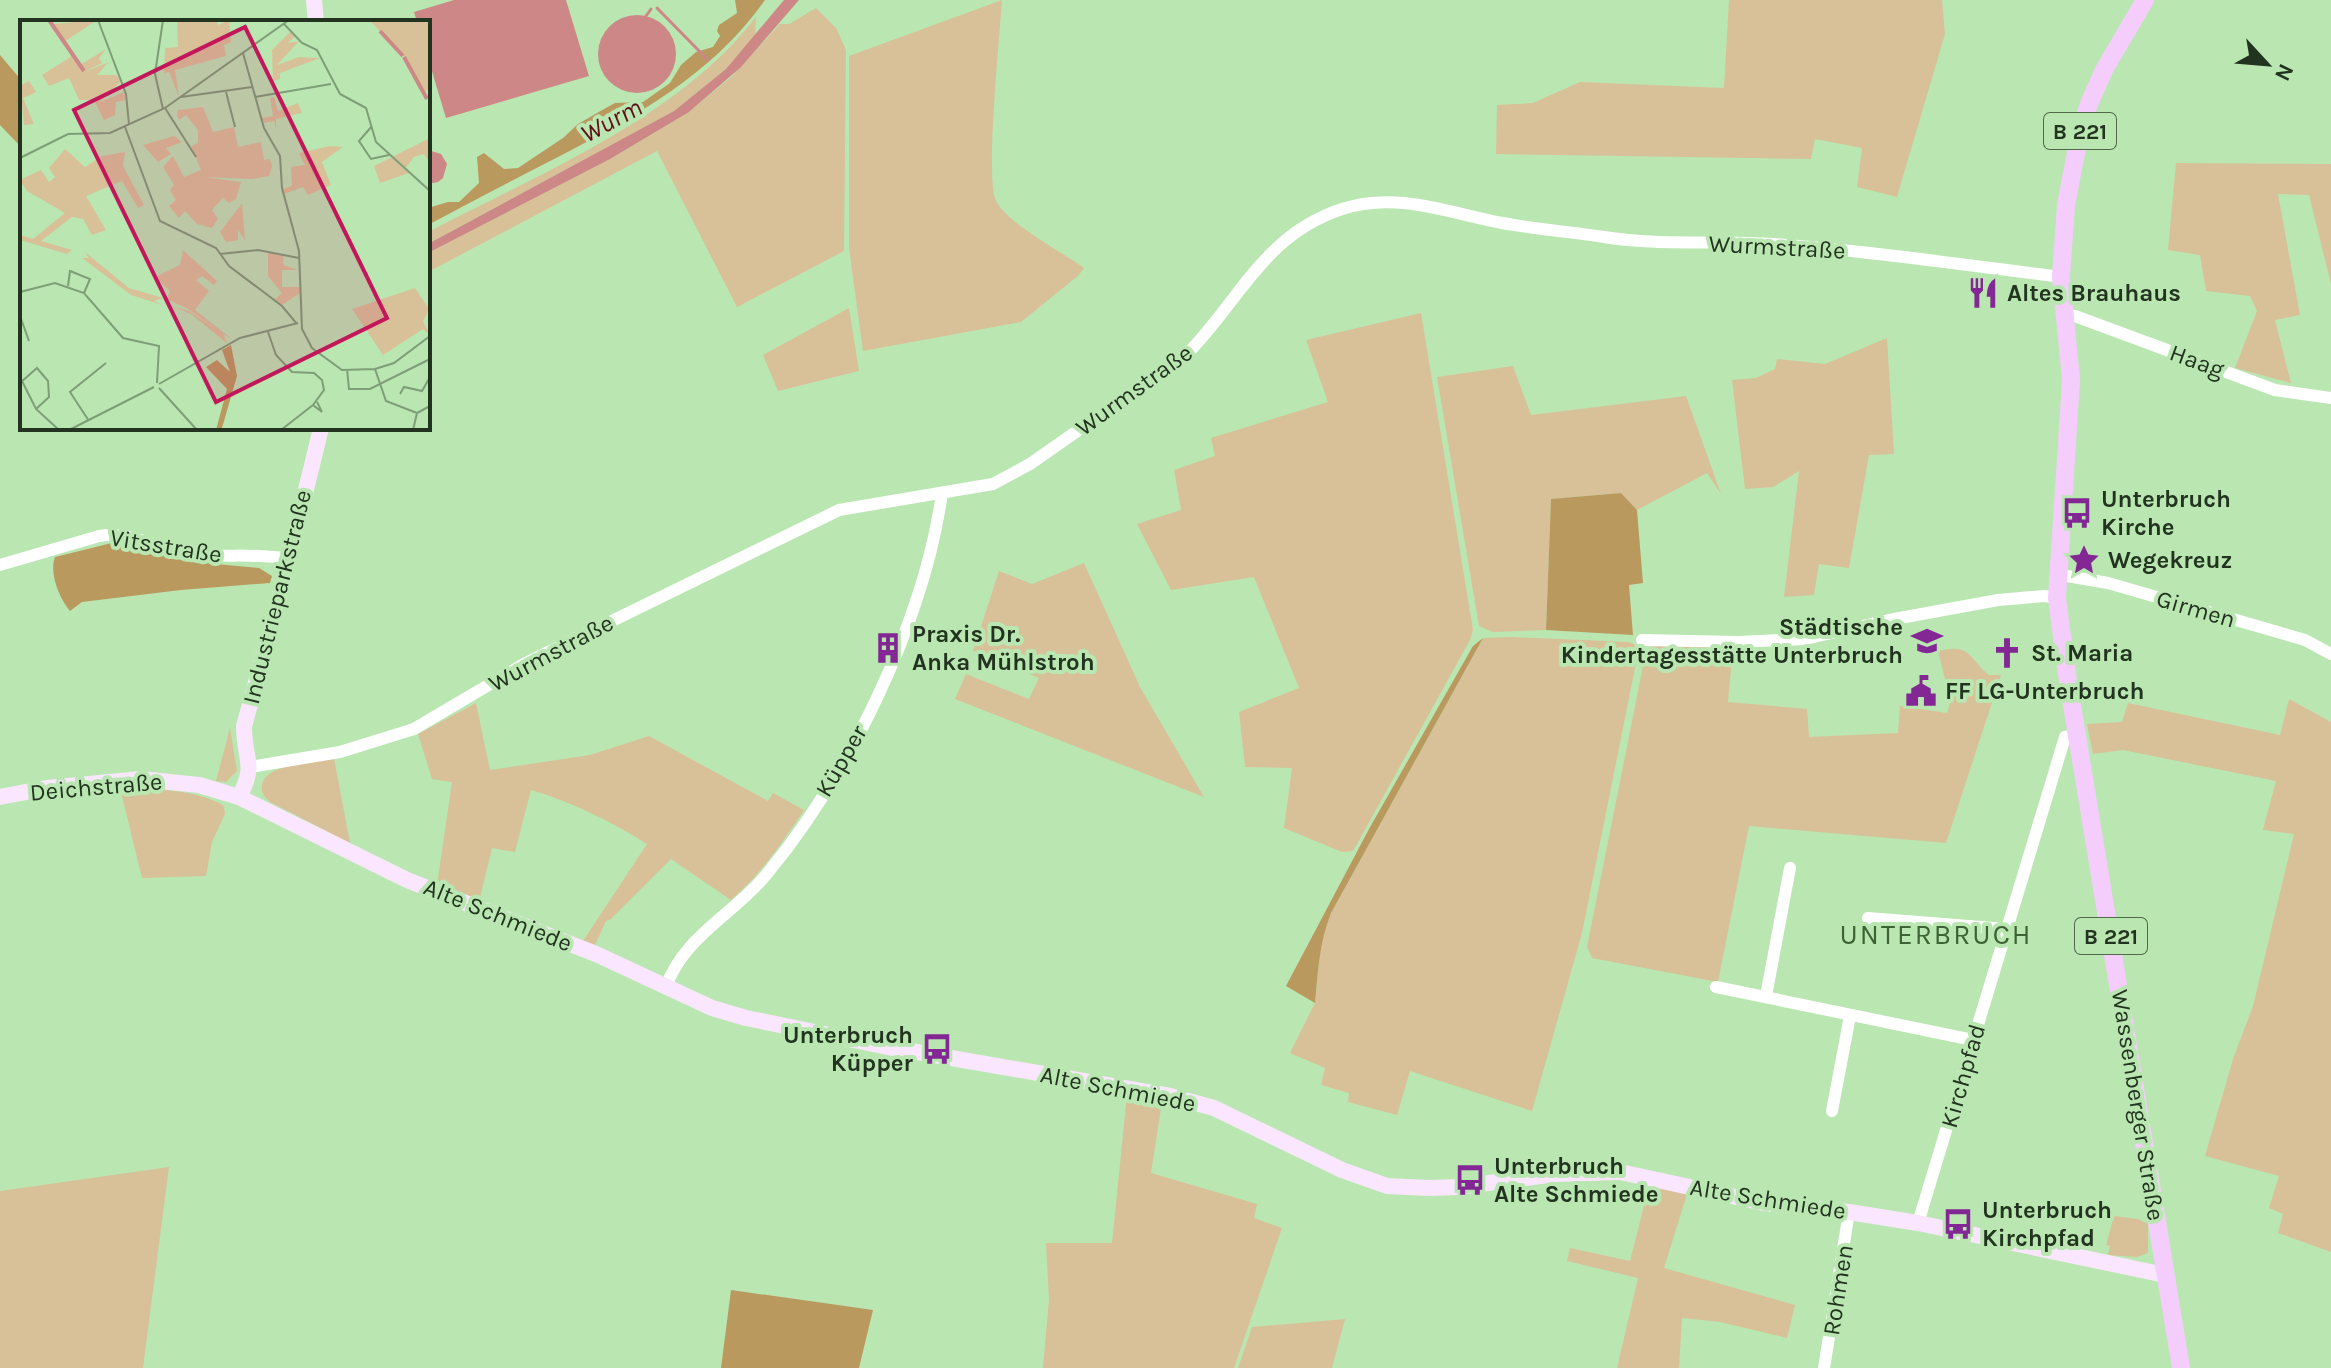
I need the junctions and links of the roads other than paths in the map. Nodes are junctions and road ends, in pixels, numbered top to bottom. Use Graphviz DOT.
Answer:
graph roads {
  1 [pos="314,0"];
  2 [pos="2145,0"];
  3 [pos="316,20"];
  4 [pos="2061,277"];
  5 [pos="2066,315"];
  6 [pos="2331,398"];
  7 [pos="320,430"];
  8 [pos="942,493"];
  9 [pos="288,559"];
  10 [pos="0,565"];
  11 [pos="2057,577"];
  12 [pos="2057,598"];
  13 [pos="1642,640"];
  14 [pos="2331,654"];
  15 [pos="2076,735"];
  16 [pos="250,767"];
  17 [pos="0,797"];
  18 [pos="239,797"];
  19 [pos="1790,868"];
  20 [pos="1868,918"];
  21 [pos="2006,929"];
  22 [pos="666,987"];
  23 [pos="1716,987"];
  24 [pos="1766,996"];
  25 [pos="1850,1016"];
  26 [pos="1973,1040"];
  27 [pos="1832,1111"];
  28 [pos="1849,1212"];
  29 [pos="1918,1223"];
  30 [pos="2165,1275"];
  31 [pos="1824,1368"];
  32 [pos="2181,1368"];
  1 -- 3 [label="street"];
  2 -- 4 [label="main road, Wassenberger Straße / B 221"];
  4 -- 5 [label="main road, Wassenberger Straße / B 221"];
  4 -- 8 [label="street, Wurmstraße"];
  5 -- 6 [label="street, Haag"];
  5 -- 11 [label="main road, Wassenberger Straße / B 221"];
  7 -- 9 [label="street, Industrieparkstraße"];
  8 -- 16 [label="street, Wurmstraße"];
  8 -- 22 [label="street, Küpper"];
  9 -- 10 [label="street, Vitsstraße"];
  9 -- 16 [label="street, Industrieparkstraße"];
  11 -- 12 [label="main road, Wassenberger Straße / B 221"];
  11 -- 14 [label="street, Girmen"];
  12 -- 13 [label="street"];
  12 -- 15 [label="main road, Wassenberger Straße / B 221"];
  15 -- 21 [label="street, Kirchpfad"];
  15 -- 30 [label="main road, Wassenberger Straße / B 221"];
  16 -- 18 [label="street"];
  17 -- 18 [label="street, Deichstraße"];
  18 -- 22 [label="street, Alte Schmiede"];
  19 -- 24 [label="street"];
  20 -- 21 [label="street"];
  21 -- 26 [label="street, Kirchpfad"];
  22 -- 28 [label="street, Alte Schmiede"];
  23 -- 24 [label="street"];
  24 -- 25 [label="street"];
  25 -- 26 [label="street"];
  25 -- 27 [label="street"];
  26 -- 29 [label="street, Kirchpfad"];
  28 -- 29 [label="street, Alte Schmiede"];
  28 -- 31 [label="street, Rohmen"];
  29 -- 30 [label="street, Alte Schmiede"];
  30 -- 32 [label="main road, Wassenberger Straße / B 221"];
}
